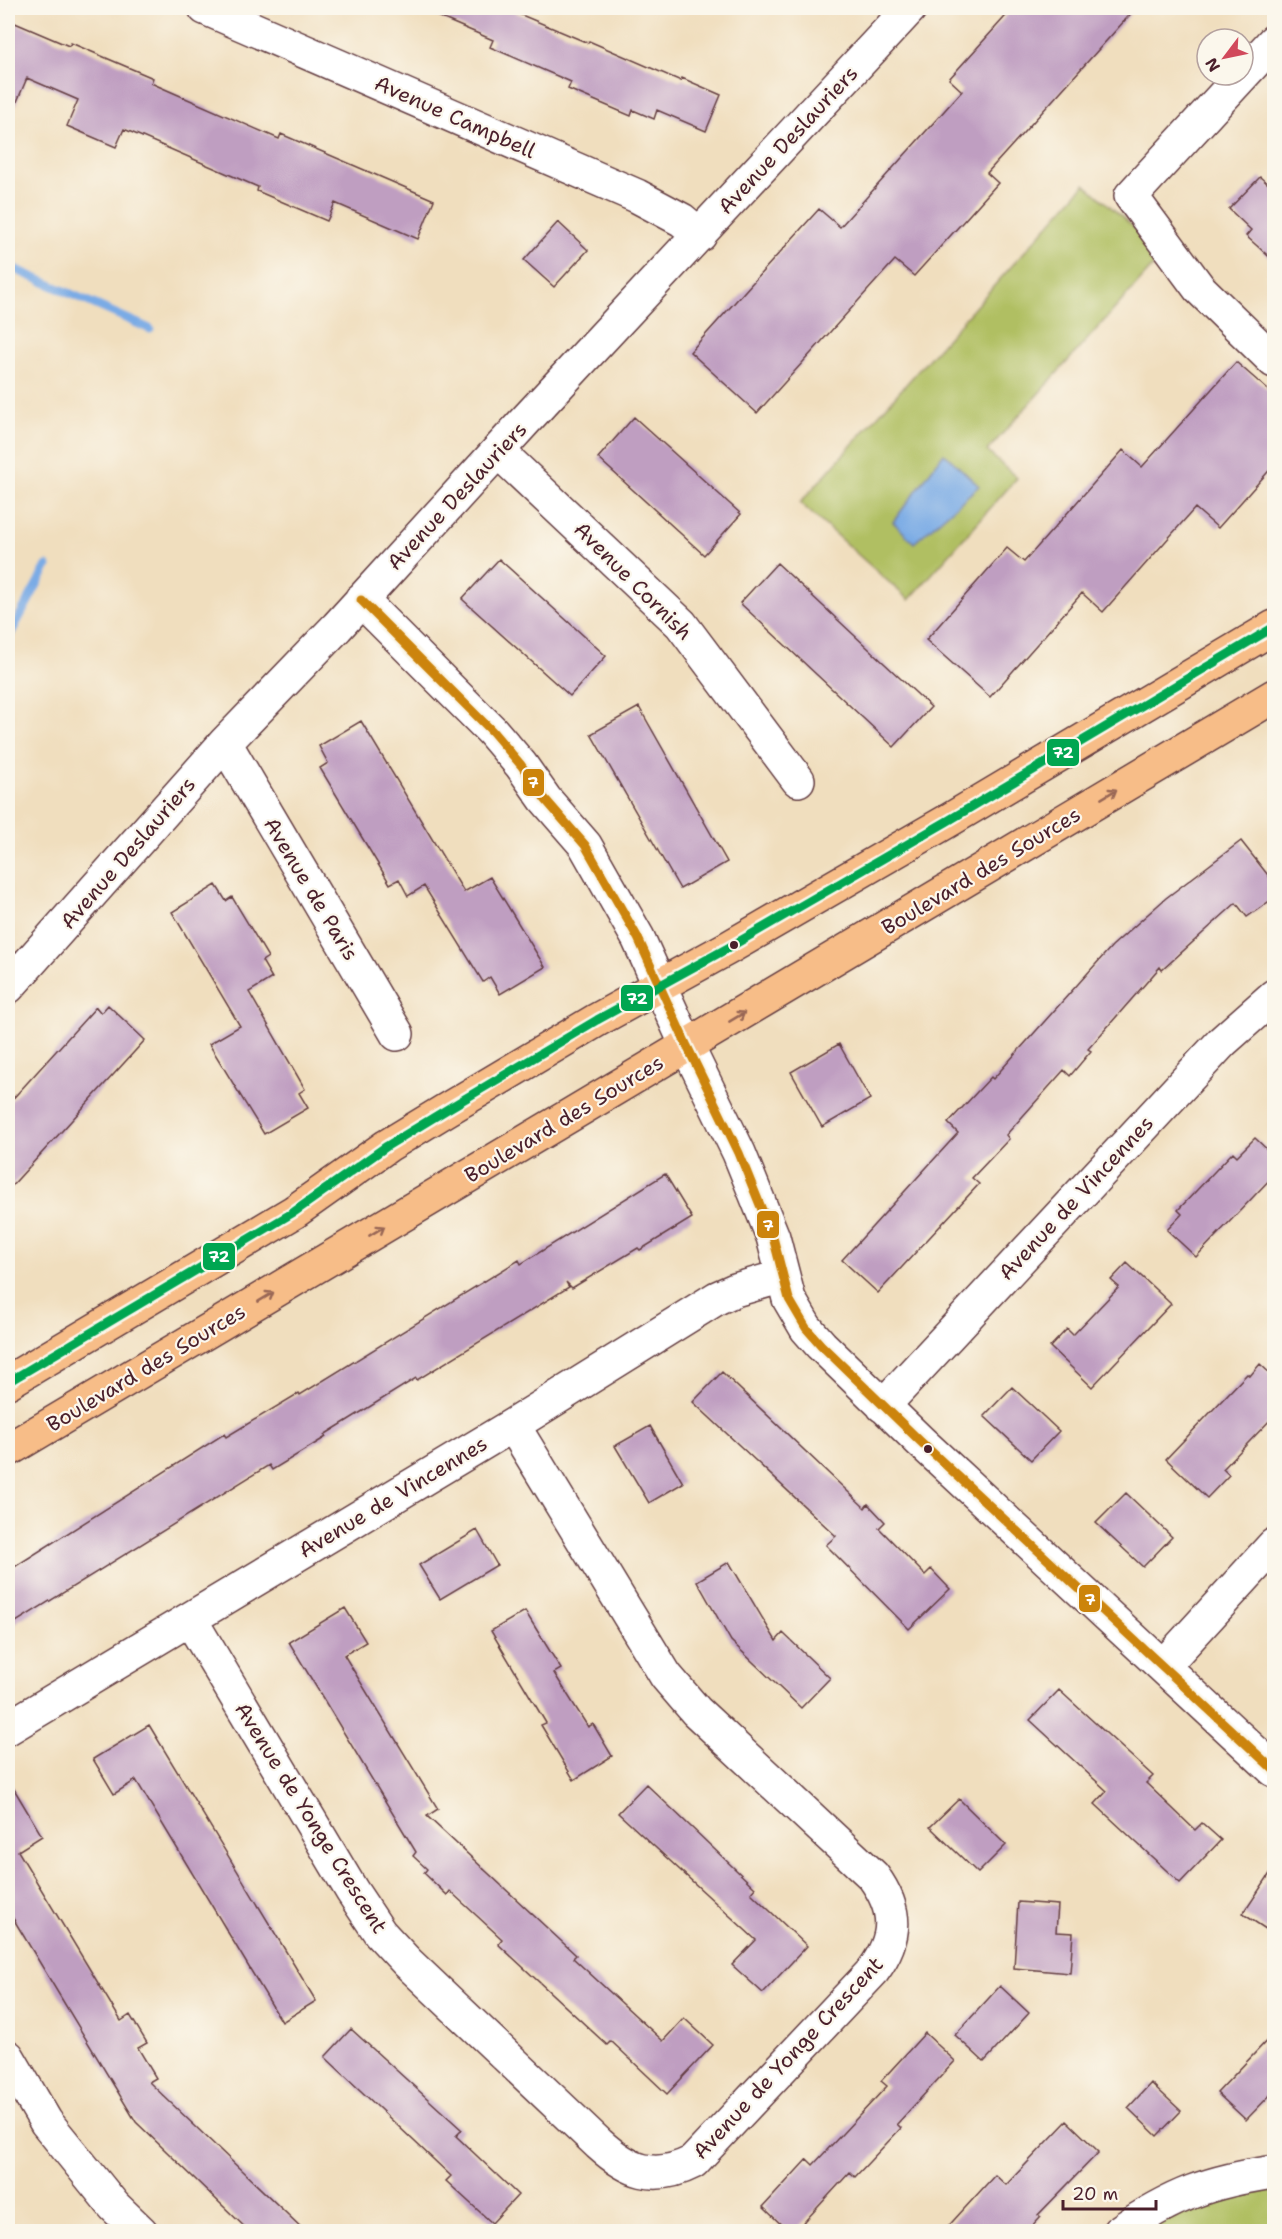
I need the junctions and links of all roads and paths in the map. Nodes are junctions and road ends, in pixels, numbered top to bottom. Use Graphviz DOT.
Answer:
graph roads {
  1 [pos="205,8"];
  2 [pos="910,8"];
  3 [pos="1275,42"];
  4 [pos="700,235"];
  5 [pos="1275,361"];
  6 [pos="499,452"];
  7 [pos="361,600"];
  8 [pos="1275,627"];
  9 [pos="1275,696"];
  10 [pos="225,743"];
  11 [pos="798,780"];
  12 [pos="659,986"];
  13 [pos="8,987"];
  14 [pos="1275,996"];
  15 [pos="397,1034"];
  16 [pos="687,1046"];
  17 [pos="783,1276"];
  18 [pos="8,1382"];
  19 [pos="883,1406"];
  20 [pos="513,1425"];
  21 [pos="8,1450"];
  22 [pos="1275,1545"];
  23 [pos="190,1619"];
  24 [pos="1163,1666"];
  25 [pos="8,1728"];
  26 [pos="1275,1770"];
  27 [pos="8,2057"];
  28 [pos="1275,2172"];
  29 [pos="141,2232"];
  30 [pos="1119,2232"];
  1 -- 4 [label="street, Avenue Campbell"];
  2 -- 4 [label="street, Avenue Deslauriers"];
  3 -- 5 [label="street"];
  4 -- 6 [label="street, Avenue Deslauriers"];
  6 -- 7 [label="street, Avenue Deslauriers"];
  6 -- 11 [label="street, Avenue Cornish"];
  7 -- 10 [label="street, Avenue Deslauriers"];
  7 -- 12 [label="street"];
  8 -- 12 [label="main road"];
  16 -- 9 [label="main road, Boulevard des Sources, one-way"];
  10 -- 13 [label="street, Avenue Deslauriers"];
  10 -- 15 [label="street, Avenue de Paris"];
  12 -- 16 [label="street"];
  12 -- 18 [label="main road"];
  14 -- 19 [label="street, Avenue de Vincennes"];
  16 -- 17 [label="street"];
  21 -- 16 [label="main road, Boulevard des Sources, one-way"];
  17 -- 19 [label="street"];
  17 -- 20 [label="street, Avenue de Vincennes"];
  19 -- 24 [label="street"];
  20 -- 23 [label="street, Avenue de Vincennes"];
  20 -- 23 [label="street, Avenue de Yonge Crescent"];
  22 -- 24 [label="street"];
  23 -- 25 [label="street, Avenue de Vincennes"];
  24 -- 26 [label="street"];
  27 -- 29 [label="street"];
  28 -- 30 [label="street"];
}
